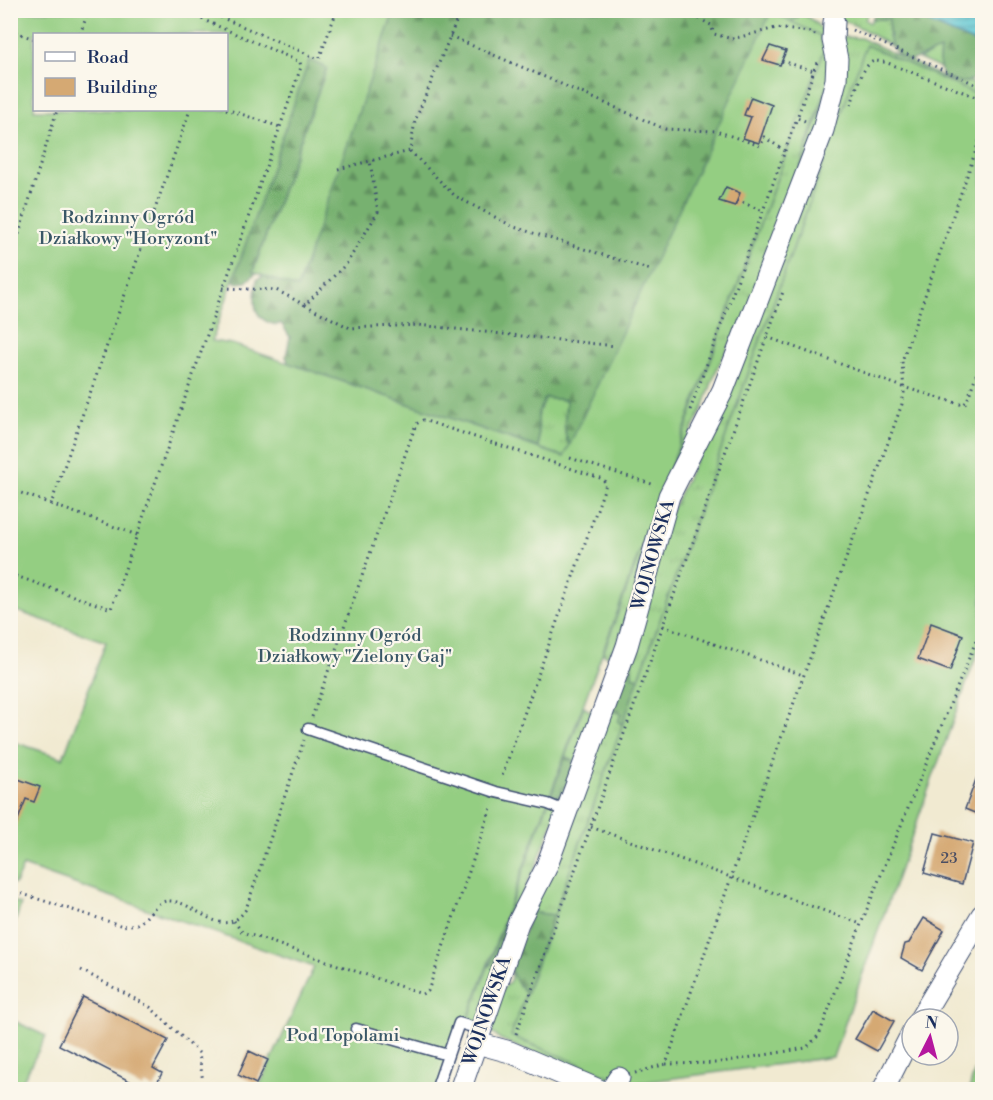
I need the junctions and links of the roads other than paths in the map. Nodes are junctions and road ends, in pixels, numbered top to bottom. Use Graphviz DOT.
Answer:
graph roads {
  1 [pos="834,22"];
  2 [pos="308,729"];
  3 [pos="565,811"];
  4 [pos="982,915"];
  5 [pos="927,1007"];
  6 [pos="356,1029"];
  7 [pos="479,1036"];
  8 [pos="448,1055"];
  9 [pos="900,1056"];
  10 [pos="436,1089"];
  11 [pos="460,1089"];
  12 [pos="599,1089"];
  13 [pos="883,1089"];
  1 -- 3 [label="street, WOJNOWSKA"];
  2 -- 3 [label="lane"];
  3 -- 7 [label="street, WOJNOWSKA"];
  4 -- 5 [label="street"];
  6 -- 8 [label="lane"];
  7 -- 8 [label="lane"];
  7 -- 11 [label="street, WOJNOWSKA"];
  7 -- 12 [label="street"];
  8 -- 10 [label="lane"];
  9 -- 13 [label="street"];
}
